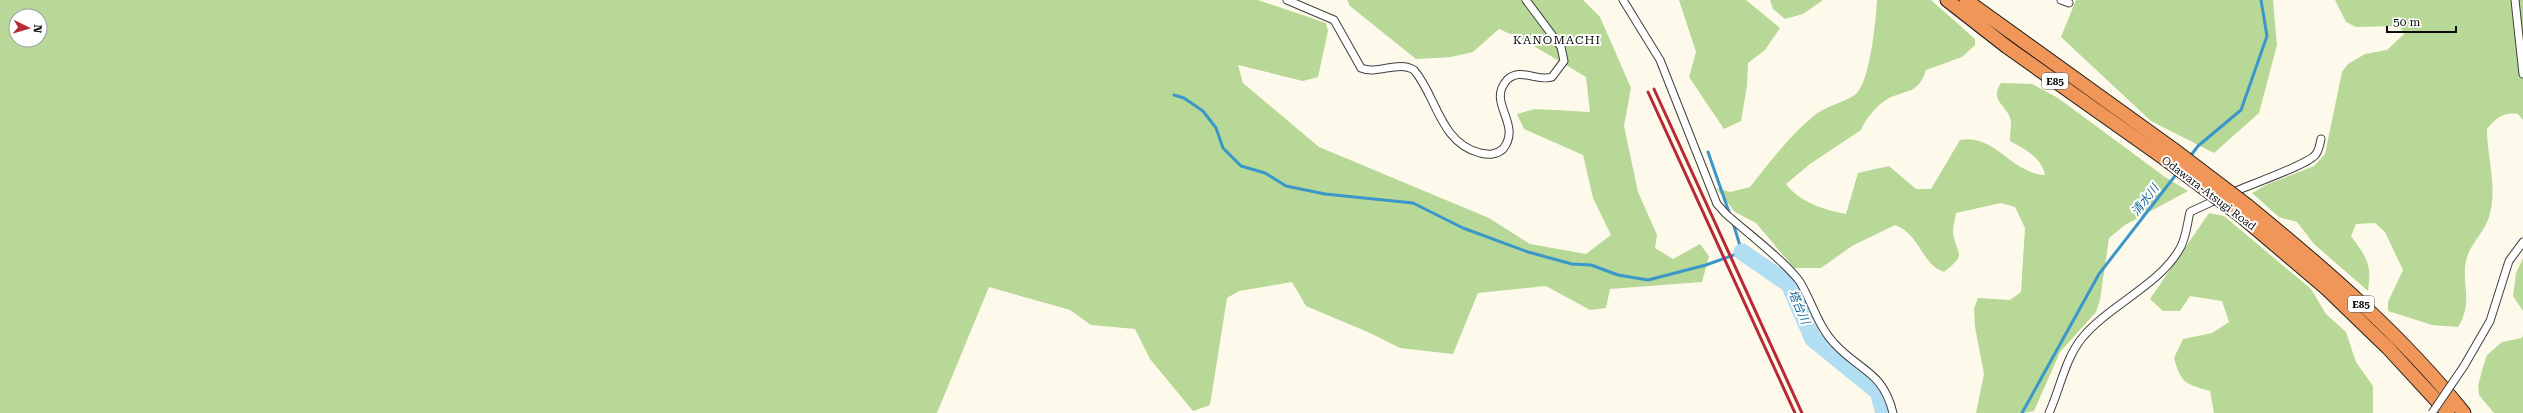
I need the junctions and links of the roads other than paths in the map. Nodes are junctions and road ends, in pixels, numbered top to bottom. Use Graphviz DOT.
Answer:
graph roads {
  1 [pos="1287,0"];
  2 [pos="1526,0"];
  3 [pos="1622,0"];
  4 [pos="1947,0"];
  5 [pos="1966,0"];
  6 [pos="2061,0"];
  7 [pos="2515,0"];
  8 [pos="2069,3"];
  9 [pos="2523,74"];
  10 [pos="2321,139"];
  11 [pos="2169,154"];
  12 [pos="2244,211"];
  13 [pos="2523,242"];
  14 [pos="1893,413"];
  15 [pos="2049,413"];
  16 [pos="2432,413"];
  17 [pos="2448,413"];
  18 [pos="2464,413"];
  1 -- 2 [label="street"];
  3 -- 14 [label="street"];
  4 -- 11 [label="highway, Odawara-Atsugi Road / E85"];
  5 -- 11 [label="highway, Odawara-Atsugi Road / E85"];
  6 -- 8 [label="street"];
  7 -- 9 [label="street"];
  10 -- 15 [label="street"];
  11 -- 12 [label="highway, Odawara-Atsugi Road / E85, bridge"];
  12 -- 17 [label="highway, Odawara-Atsugi Road / E85"];
  12 -- 18 [label="highway, Odawara-Atsugi Road / E85"];
  13 -- 16 [label="street, bridge"];
}
